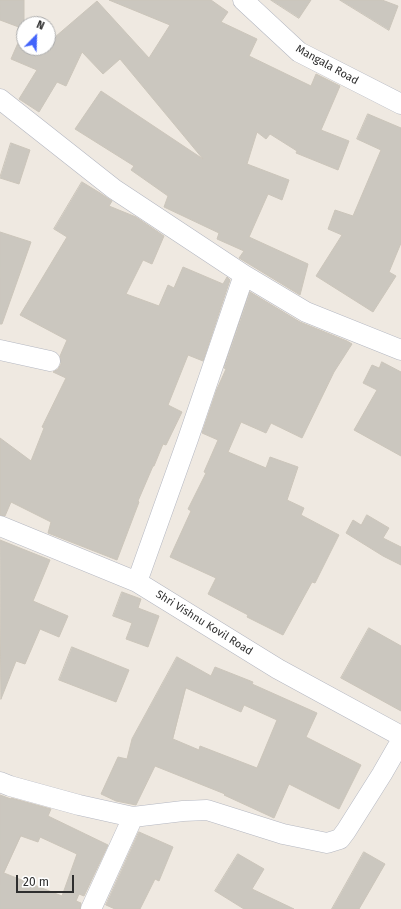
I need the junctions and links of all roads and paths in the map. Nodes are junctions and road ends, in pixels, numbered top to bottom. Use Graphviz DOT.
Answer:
graph roads {
  1 [pos="243,0"];
  2 [pos="0,99"];
  3 [pos="401,104"];
  4 [pos="244,275"];
  5 [pos="0,350"];
  6 [pos="401,350"];
  7 [pos="50,361"];
  8 [pos="0,526"];
  9 [pos="137,582"];
  10 [pos="401,736"];
  11 [pos="401,741"];
  12 [pos="0,782"];
  13 [pos="133,817"];
  14 [pos="91,909"];
  1 -- 3 [label="street, Mangala Road"];
  2 -- 4 [label="street"];
  4 -- 6 [label="street"];
  4 -- 9 [label="street"];
  5 -- 7 [label="street"];
  8 -- 9 [label="street, Shri Vishnu Kovil Road"];
  9 -- 10 [label="street, Shri Vishnu Kovil Road"];
  11 -- 13 [label="street"];
  12 -- 13 [label="street"];
  13 -- 14 [label="street"];
}
